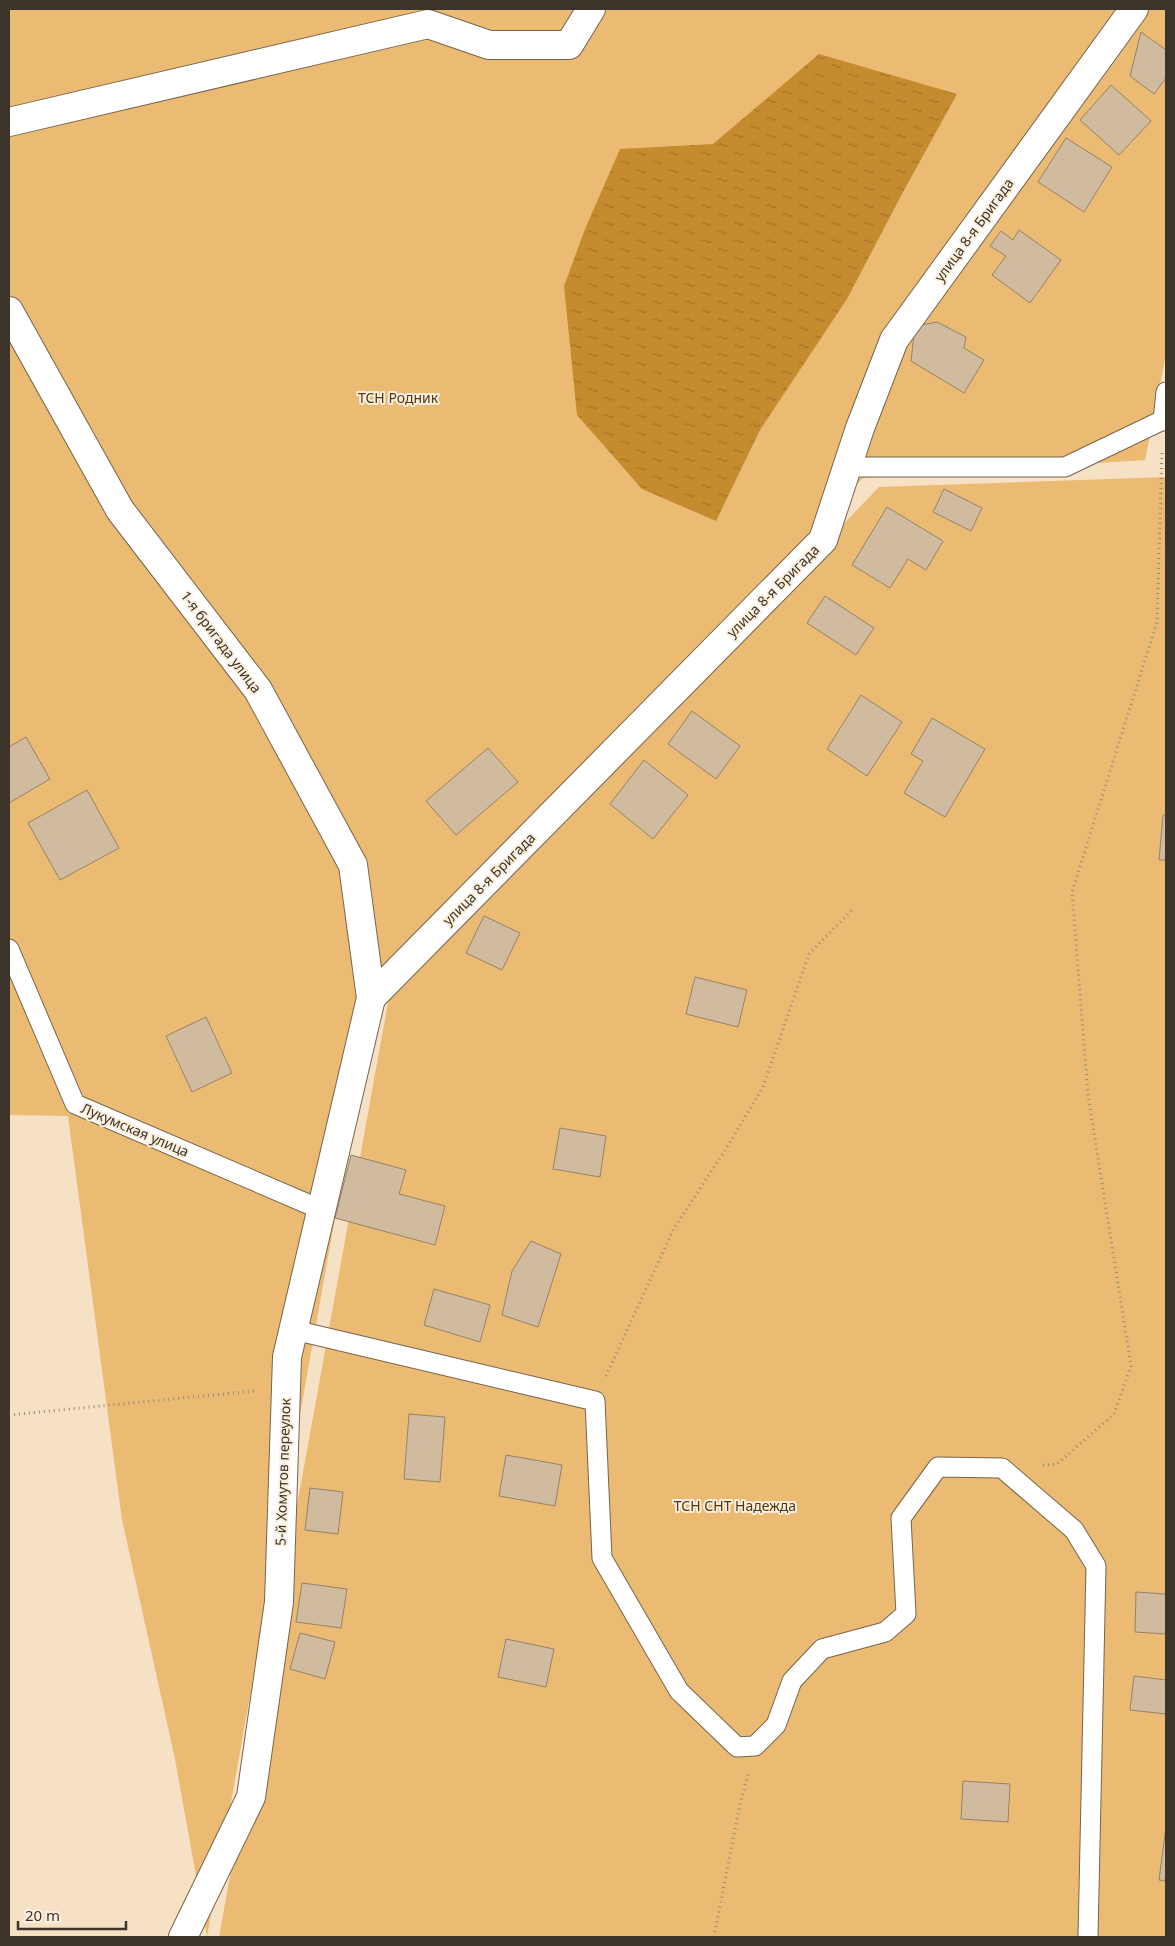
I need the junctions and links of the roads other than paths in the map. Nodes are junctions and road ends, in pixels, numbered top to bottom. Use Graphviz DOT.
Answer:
graph roads {
  1 [pos="591,9"];
  2 [pos="1134,9"];
  3 [pos="9,122"];
  4 [pos="9,311"];
  5 [pos="1166,392"];
  6 [pos="1165,420"];
  7 [pos="847,467"];
  8 [pos="9,949"];
  9 [pos="371,998"];
  10 [pos="322,1210"];
  11 [pos="294,1330"];
  12 [pos="183,1937"];
  13 [pos="1088,1937"];
  1 -- 3 [label="street"];
  2 -- 7 [label="street, улица 8-я Бригада"];
  4 -- 9 [label="street, 1-я бригада улица"];
  5 -- 6 [label="lane"];
  6 -- 7 [label="lane"];
  7 -- 9 [label="street, улица 8-я Бригада"];
  8 -- 10 [label="lane, Лукумская улица"];
  9 -- 10 [label="street, 5-й Хомутов переулок"];
  10 -- 11 [label="street, 5-й Хомутов переулок"];
  11 -- 12 [label="street, 5-й Хомутов переулок"];
  11 -- 13 [label="lane"];
}
